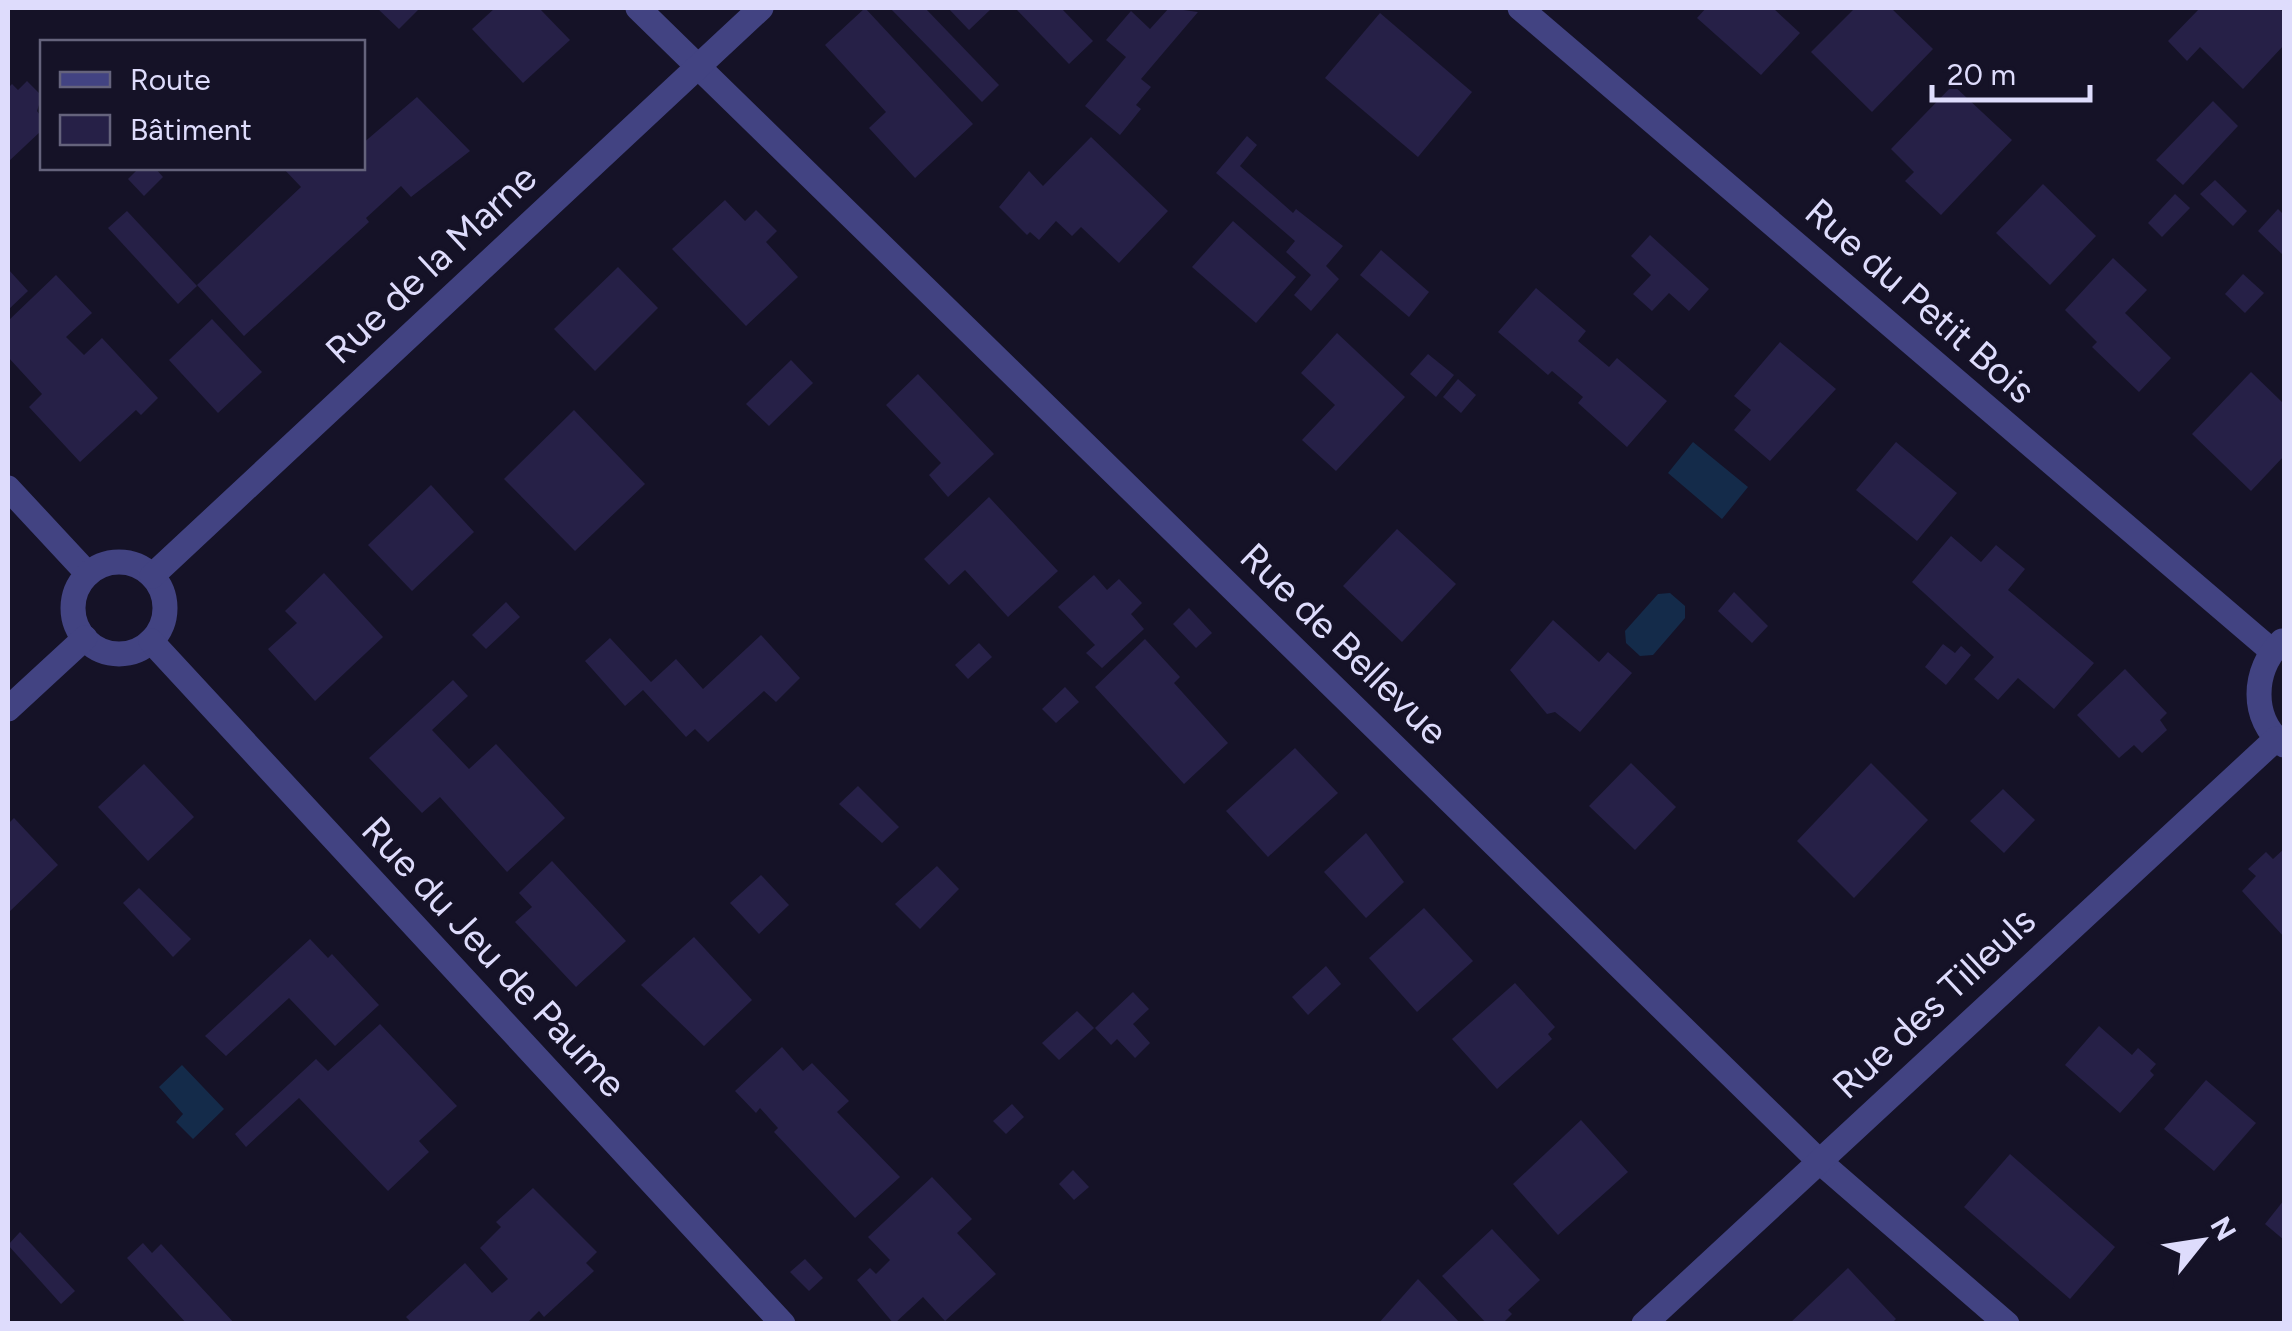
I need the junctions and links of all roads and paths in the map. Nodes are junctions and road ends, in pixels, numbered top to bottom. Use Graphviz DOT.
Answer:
graph roads {
  1 [pos="638,8"];
  2 [pos="761,8"];
  3 [pos="1520,8"];
  4 [pos="699,66"];
  5 [pos="8,488"];
  6 [pos="88,574"];
  7 [pos="152,576"];
  8 [pos="84,638"];
  9 [pos="151,641"];
  10 [pos="2278,645"];
  11 [pos="8,710"];
  12 [pos="2280,742"];
  13 [pos="1819,1161"];
  14 [pos="783,1324"];
  15 [pos="1644,1324"];
  16 [pos="2006,1324"];
  1 -- 4 [label="street, Rue de Bellevue"];
  2 -- 4 [label="street, Rue de la Marne"];
  3 -- 10 [label="street, Rue du Petit Bois"];
  4 -- 7 [label="street, Rue de la Marne"];
  4 -- 13 [label="street, Rue de Bellevue"];
  5 -- 6 [label="street"];
  6 -- 7 [label="street"];
  6 -- 8 [label="street"];
  7 -- 9 [label="street"];
  8 -- 9 [label="street"];
  8 -- 11 [label="street"];
  9 -- 14 [label="street, Rue du Jeu de Paume"];
  10 -- 12 [label="street"];
  12 -- 13 [label="street, Rue des Tilleuls"];
  13 -- 15 [label="street, Rue des Tilleuls"];
  13 -- 16 [label="street, Rue de Bellevue"];
}
